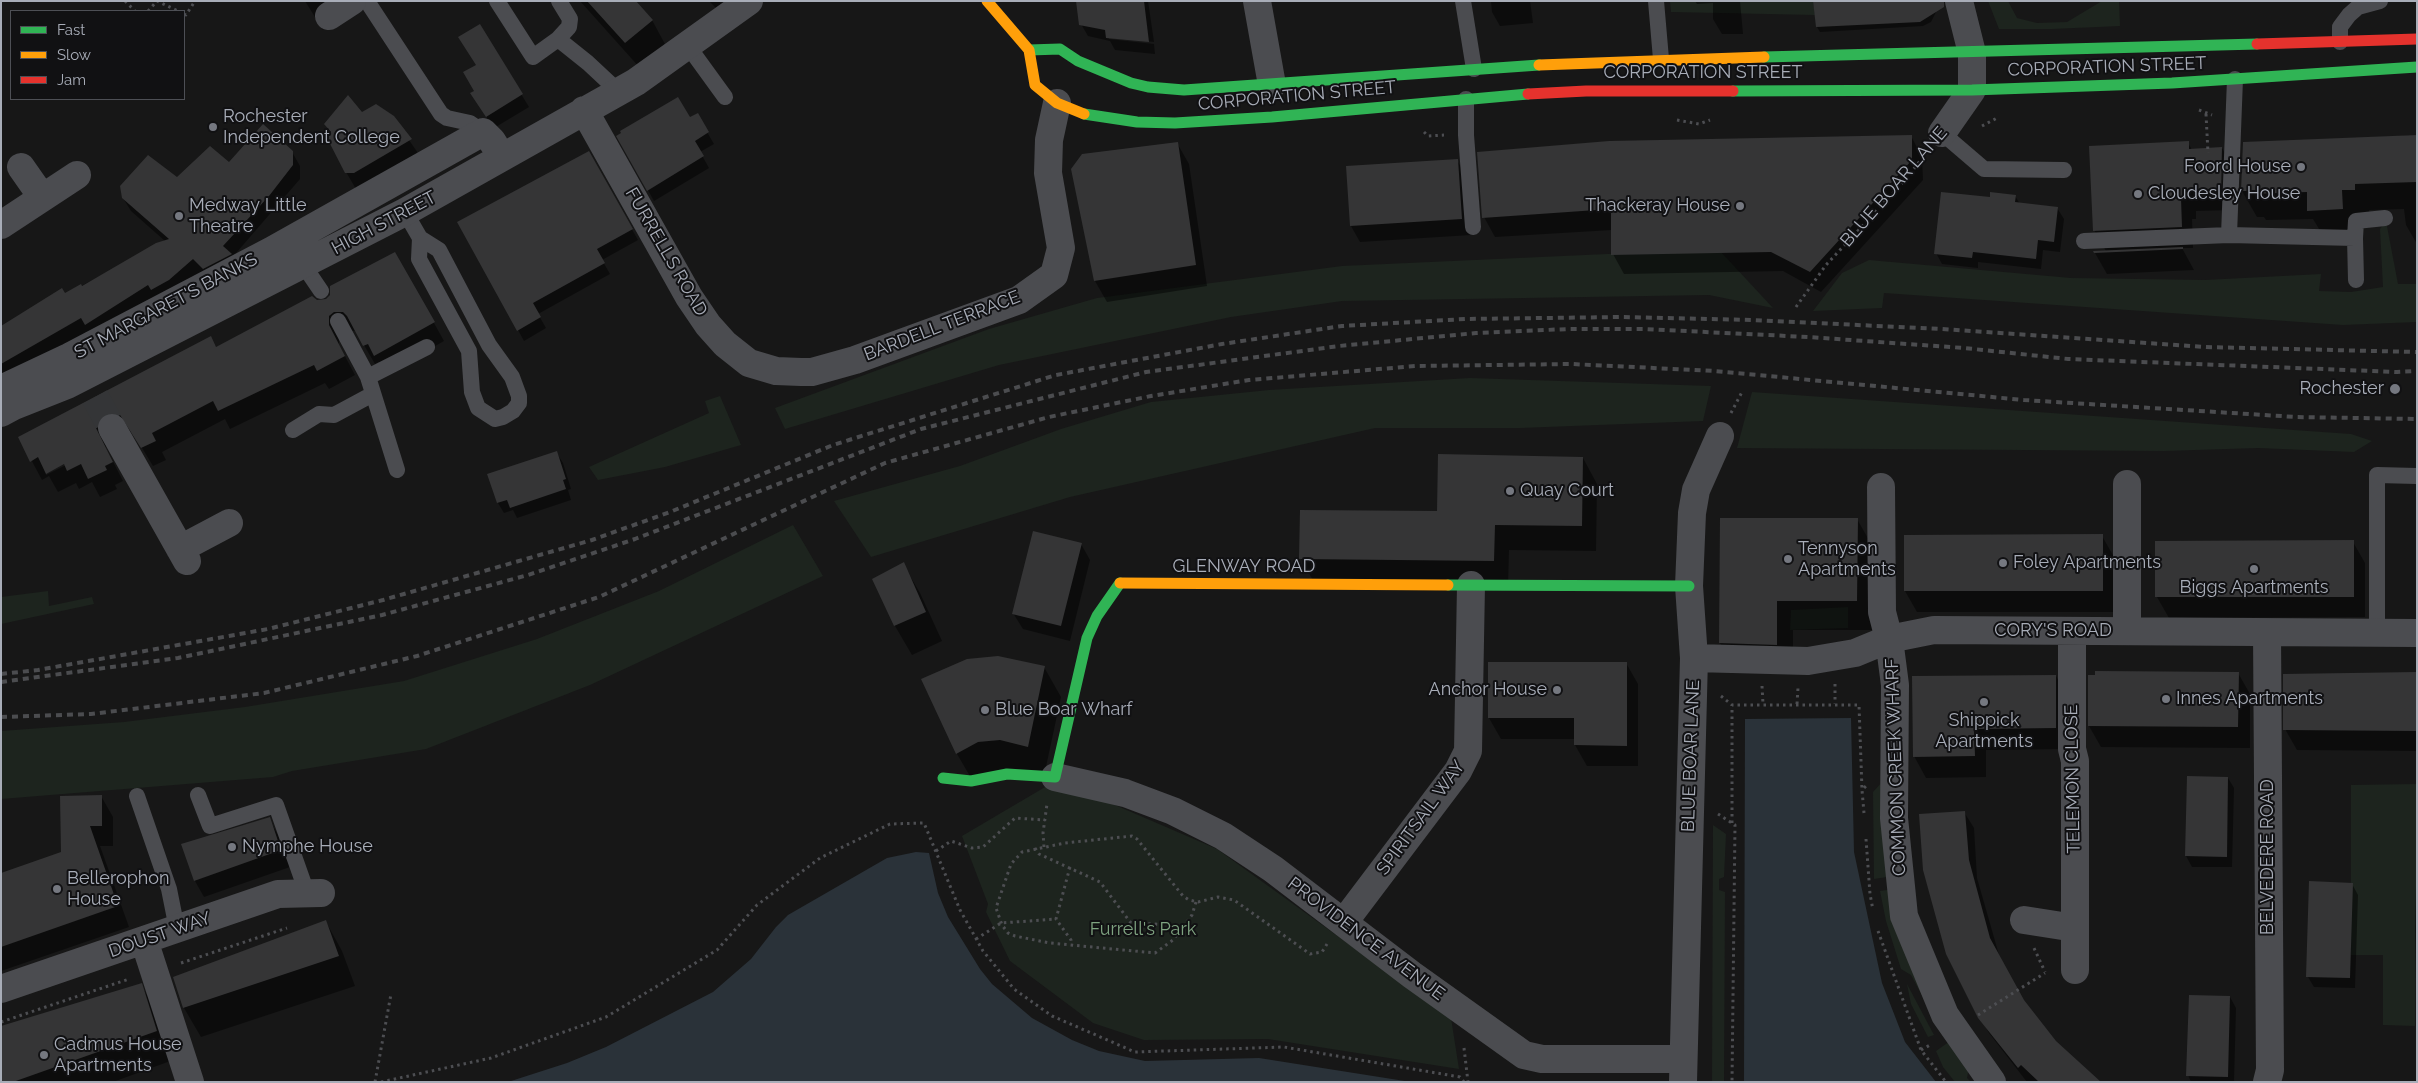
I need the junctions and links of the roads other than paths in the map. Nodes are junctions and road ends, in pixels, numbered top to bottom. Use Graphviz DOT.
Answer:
graph roads {
  1 [pos="352,1"];
  2 [pos="367,1"];
  3 [pos="497,1"];
  4 [pos="559,1"];
  5 [pos="749,1"];
  6 [pos="987,1"];
  7 [pos="1257,1"];
  8 [pos="1463,1"];
  9 [pos="1656,1"];
  10 [pos="1959,1"];
  11 [pos="2380,1"];
  12 [pos="329,16"];
  13 [pos="558,39"];
  14 [pos="2417,39"];
  15 [pos="2340,42"];
  16 [pos="688,46"];
  17 [pos="1029,50"];
  18 [pos="1972,53"];
  19 [pos="1661,59"];
  20 [pos="2417,67"];
  21 [pos="1474,69"];
  22 [pos="2235,79"];
  23 [pos="1272,85"];
  24 [pos="1972,90"];
  25 [pos="618,91"];
  26 [pos="725,97"];
  27 [pos="1466,99"];
  28 [pos="1057,103"];
  29 [pos="584,110"];
  30 [pos="483,132"];
  31 [pos="1942,133"];
  32 [pos="502,157"];
  33 [pos="21,167"];
  34 [pos="2064,170"];
  35 [pos="77,175"];
  36 [pos="42,197"];
  37 [pos="405,212"];
  38 [pos="2385,218"];
  39 [pos="1,225"];
  40 [pos="1473,227"];
  41 [pos="2229,236"];
  42 [pos="420,238"];
  43 [pos="2355,238"];
  44 [pos="2084,241"];
  45 [pos="304,266"];
  46 [pos="2356,280"];
  47 [pos="321,291"];
  48 [pos="338,321"];
  49 [pos="427,347"];
  50 [pos="772,370"];
  51 [pos="368,376"];
  52 [pos="1,390"];
  53 [pos="373,394"];
  54 [pos="1,413"];
  55 [pos="112,428"];
  56 [pos="293,430"];
  57 [pos="1720,436"];
  58 [pos="397,470"];
  59 [pos="2417,476"];
  60 [pos="2127,484"];
  61 [pos="1881,487"];
  62 [pos="229,523"];
  63 [pos="1471,585"];
  64 [pos="1689,586"];
  65 [pos="2072,631"];
  66 [pos="2127,631"];
  67 [pos="2267,633"];
  68 [pos="2377,633"];
  69 [pos="2417,633"];
  70 [pos="1889,639"];
  71 [pos="1694,658"];
  72 [pos="943,778"];
  73 [pos="1051,788"];
  74 [pos="137,796"];
  75 [pos="198,796"];
  76 [pos="314,893"];
  77 [pos="2024,920"];
  78 [pos="1343,921"];
  79 [pos="2075,928"];
  80 [pos="177,929"];
  81 [pos="144,940"];
  82 [pos="2075,970"];
  83 [pos="1,989"];
  84 [pos="1683,1070"];
  85 [pos="190,1082"];
  86 [pos="1992,1082"];
  87 [pos="2267,1082"];
  1 -- 12 [label="street"];
  2 -- 30 [label="lane"];
  3 -- 13 [label="lane"];
  4 -- 13 [label="lane"];
  5 -- 16 [label="street, HIGH STREET"];
  6 -- 17 [label="main road"];
  7 -- 23 [label="street"];
  8 -- 21 [label="lane"];
  9 -- 19 [label="lane"];
  10 -- 18 [label="street"];
  11 -- 15 [label="lane"];
  13 -- 25 [label="lane"];
  14 -- 15 [label="main road, CORPORATION STREET"];
  15 -- 18 [label="main road, CORPORATION STREET"];
  16 -- 25 [label="street, HIGH STREET"];
  16 -- 26 [label="lane"];
  17 -- 23 [label="main road, CORPORATION STREET"];
  17 -- 28 [label="main road, CORPORATION STREET"];
  18 -- 19 [label="main road, CORPORATION STREET"];
  18 -- 24 [label="street"];
  19 -- 21 [label="main road, CORPORATION STREET"];
  20 -- 22 [label="main road, CORPORATION STREET"];
  21 -- 23 [label="main road, CORPORATION STREET"];
  22 -- 24 [label="main road, CORPORATION STREET"];
  22 -- 41 [label="lane"];
  24 -- 27 [label="main road, CORPORATION STREET"];
  24 -- 31 [label="street, BLUE BOAR LANE"];
  25 -- 29 [label="street, HIGH STREET"];
  27 -- 28 [label="main road, CORPORATION STREET"];
  27 -- 40 [label="lane"];
  28 -- 50 [label="street, BARDELL TERRACE"];
  29 -- 32 [label="street, HIGH STREET"];
  29 -- 50 [label="street, FURRELLS ROAD"];
  30 -- 32 [label="street"];
  30 -- 52 [label="street, ST MARGARET'S BANKS"];
  31 -- 34 [label="lane"];
  32 -- 37 [label="street, HIGH STREET"];
  33 -- 36 [label="street"];
  35 -- 36 [label="street"];
  36 -- 39 [label="street"];
  37 -- 42 [label="lane"];
  37 -- 45 [label="street, HIGH STREET"];
  38 -- 43 [label="lane"];
  41 -- 43 [label="lane"];
  41 -- 44 [label="lane"];
  42 -- 42 [label="lane"];
  43 -- 46 [label="lane"];
  45 -- 47 [label="lane"];
  45 -- 54 [label="street, HIGH STREET"];
  48 -- 51 [label="lane"];
  49 -- 51 [label="lane"];
  51 -- 53 [label="lane"];
  53 -- 56 [label="lane"];
  53 -- 58 [label="lane"];
  55 -- 62 [label="street"];
  57 -- 64 [label="street, BLUE BOAR LANE"];
  59 -- 68 [label="lane"];
  60 -- 66 [label="street"];
  61 -- 70 [label="street, COMMON CREEK WHARF"];
  63 -- 64 [label="main road, GLENWAY ROAD"];
  63 -- 73 [label="main road, GLENWAY ROAD"];
  63 -- 78 [label="street, SPIRITSAIL WAY"];
  64 -- 71 [label="street, BLUE BOAR LANE"];
  65 -- 66 [label="street, CORY'S ROAD"];
  65 -- 70 [label="street, CORY'S ROAD"];
  65 -- 79 [label="street, TELEMON CLOSE"];
  66 -- 67 [label="street, CORY'S ROAD"];
  67 -- 68 [label="street, CORY'S ROAD"];
  67 -- 87 [label="street, BELVEDERE ROAD"];
  68 -- 69 [label="street, CORY'S ROAD"];
  70 -- 71 [label="street, CORY'S ROAD"];
  70 -- 86 [label="street, COMMON CREEK WHARF"];
  71 -- 84 [label="street, BLUE BOAR LANE"];
  72 -- 73 [label="main road"];
  73 -- 78 [label="street, PROVIDENCE AVENUE"];
  74 -- 80 [label="lane"];
  75 -- 76 [label="lane"];
  76 -- 80 [label="street, DOUST WAY"];
  77 -- 79 [label="street"];
  78 -- 84 [label="street, PROVIDENCE AVENUE"];
  79 -- 82 [label="street, TELEMON CLOSE"];
  80 -- 81 [label="street, DOUST WAY"];
  81 -- 83 [label="street, DOUST WAY"];
  81 -- 85 [label="street"];
}
